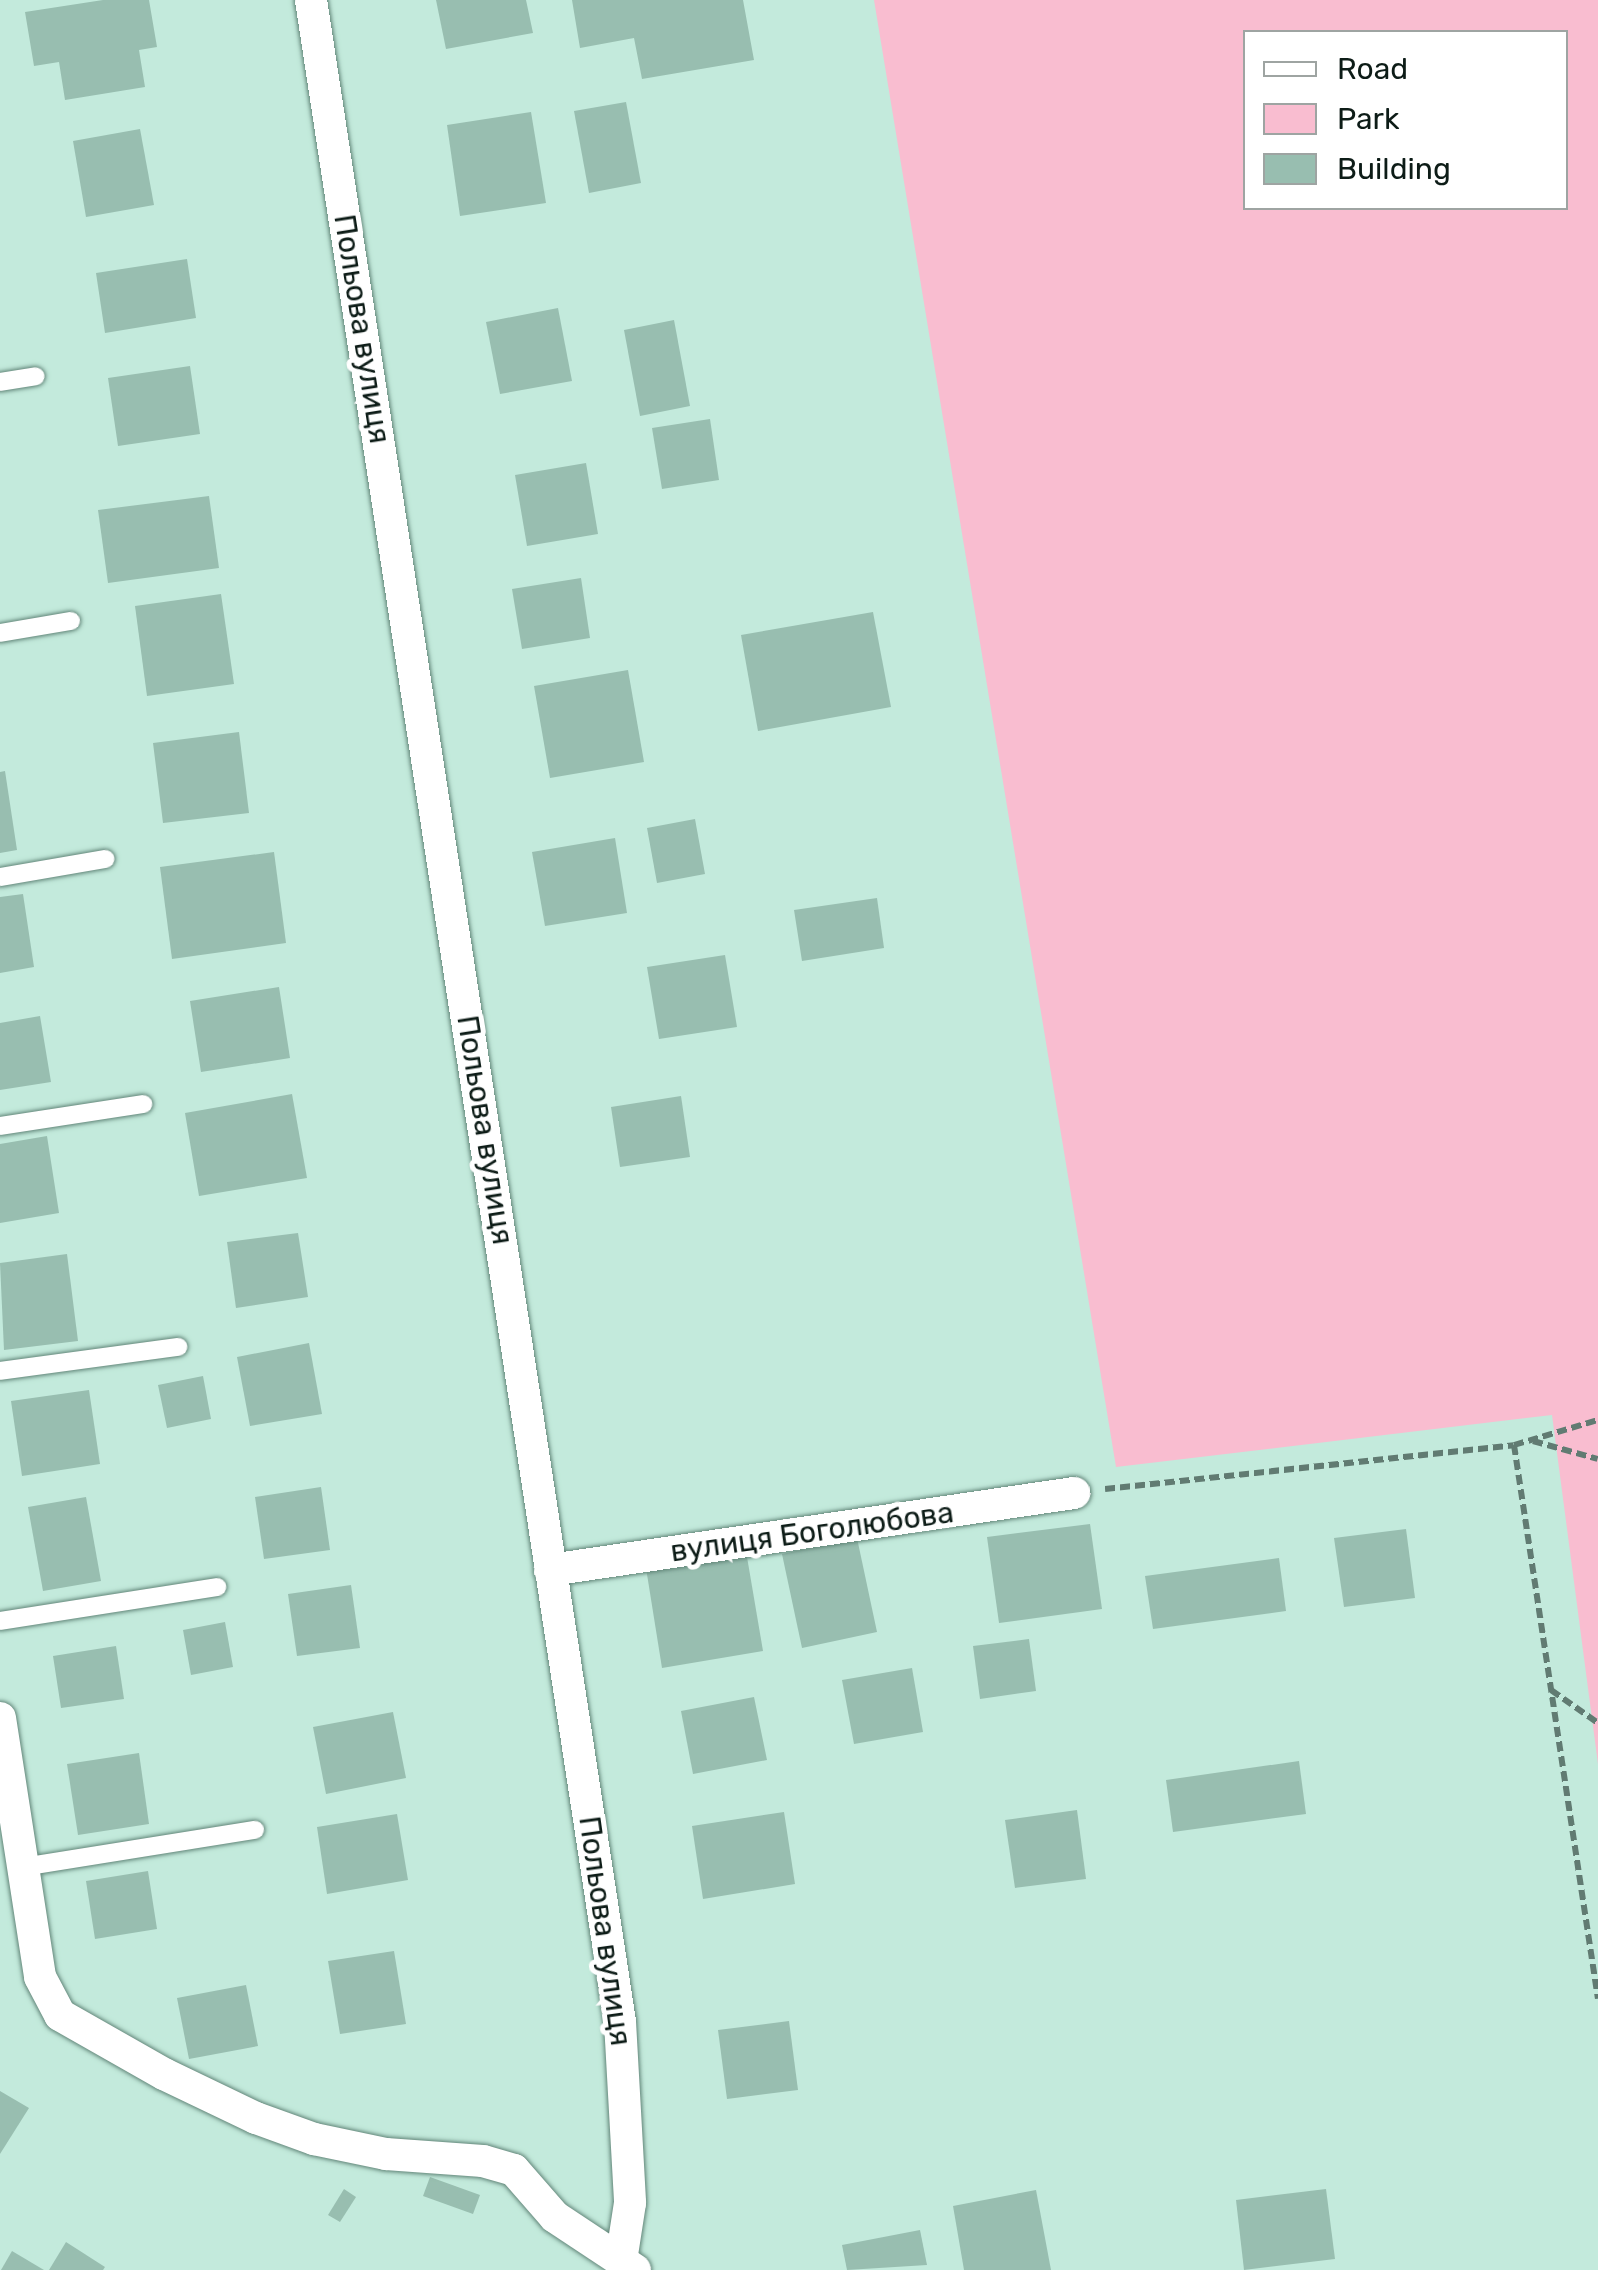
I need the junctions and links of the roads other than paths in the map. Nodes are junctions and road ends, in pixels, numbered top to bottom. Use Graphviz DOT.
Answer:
graph roads {
  1 [pos="311,0"];
  2 [pos="36,376"];
  3 [pos="0,382"];
  4 [pos="71,621"];
  5 [pos="0,633"];
  6 [pos="106,859"];
  7 [pos="0,878"];
  8 [pos="142,1104"];
  9 [pos="0,1126"];
  10 [pos="178,1347"];
  11 [pos="0,1371"];
  12 [pos="1074,1493"];
  13 [pos="550,1570"];
  14 [pos="217,1587"];
  15 [pos="0,1621"];
  16 [pos="0,1718"];
  17 [pos="4,1767"];
  18 [pos="255,1830"];
  19 [pos="22,1867"];
  20 [pos="628,2266"];
  1 -- 13 [label="street, Польова вулиця"];
  2 -- 3 [label="lane"];
  4 -- 5 [label="lane"];
  6 -- 7 [label="lane"];
  8 -- 9 [label="lane"];
  10 -- 11 [label="lane"];
  12 -- 13 [label="street, вулиця Боголюбова"];
  13 -- 20 [label="street, Польова вулиця"];
  14 -- 15 [label="lane"];
  16 -- 17 [label="street"];
  17 -- 19 [label="street"];
  18 -- 19 [label="lane"];
  19 -- 20 [label="street"];
}
